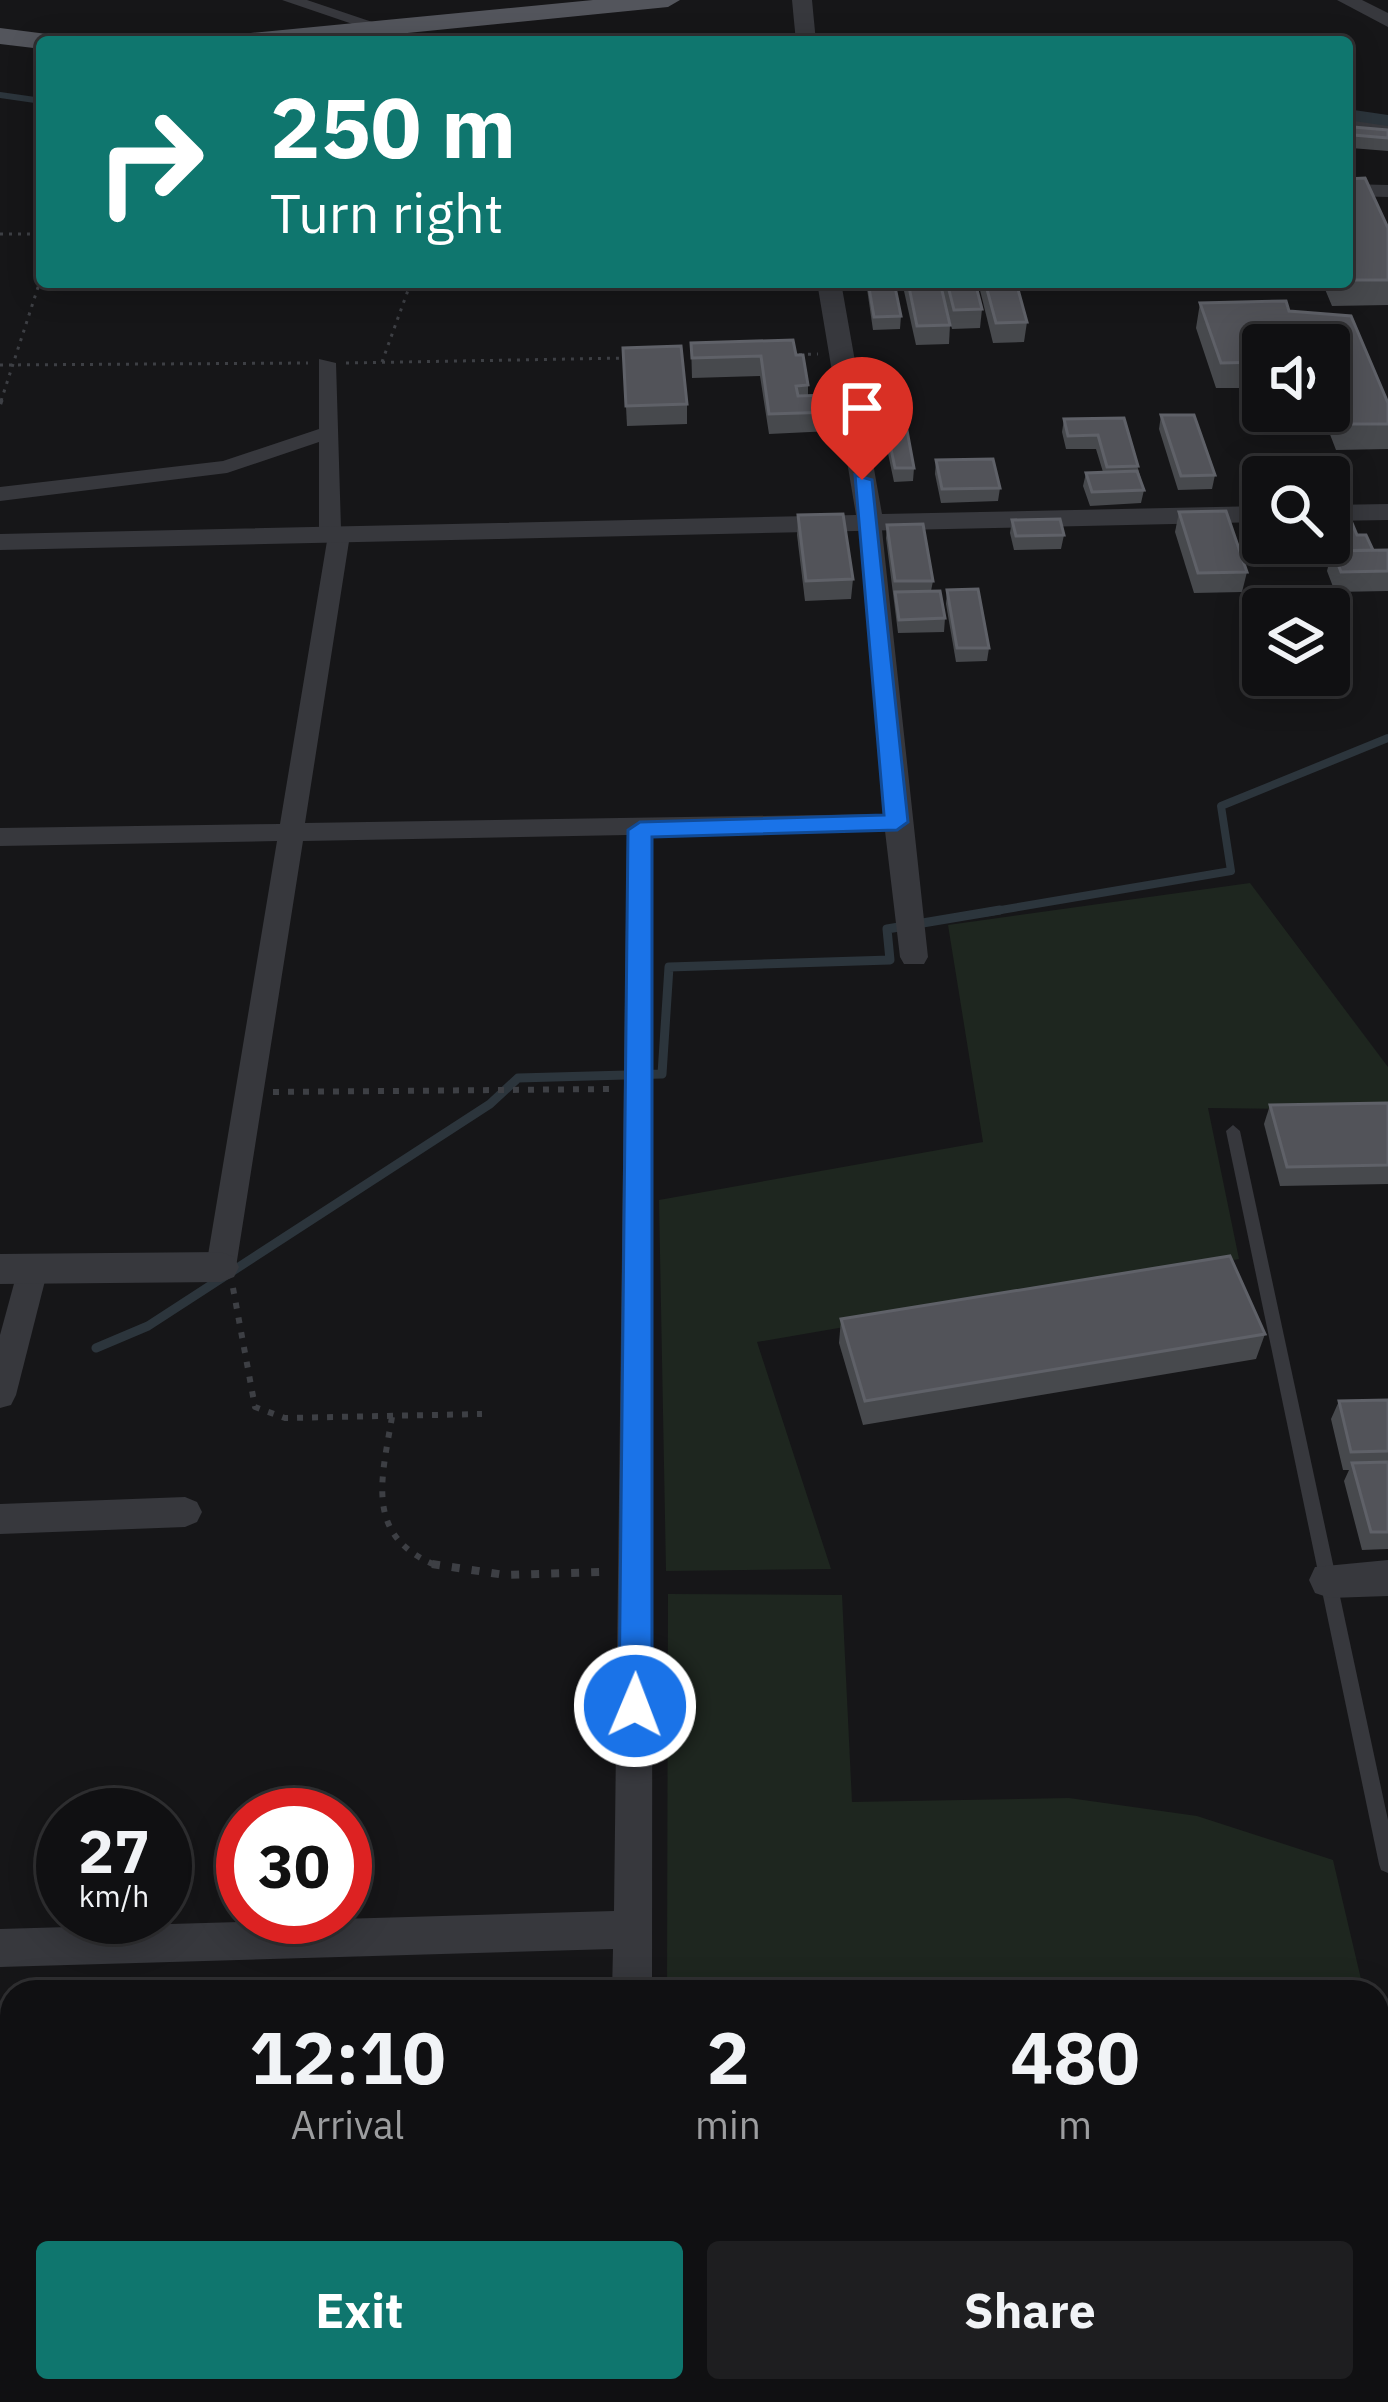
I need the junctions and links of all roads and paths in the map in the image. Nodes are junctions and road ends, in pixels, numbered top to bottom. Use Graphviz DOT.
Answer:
graph roads {
  1 [pos="290,0"];
  2 [pos="668,0"];
  3 [pos="802,0"];
  4 [pos="1347,0"];
  5 [pos="597,3"];
  6 [pos="1388,21"];
  7 [pos="382,28"];
  8 [pos="0,36"];
  9 [pos="301,36"];
  10 [pos="805,36"];
  11 [pos="36,41"];
  12 [pos="1353,126"];
  13 [pos="1388,130"];
  14 [pos="1353,190"];
  15 [pos="1388,190"];
  16 [pos="0,234"];
  17 [pos="36,234"];
  18 [pos="38,288"];
  19 [pos="409,288"];
  20 [pos="830,288"];
  21 [pos="841,354"];
  22 [pos="772,355"];
  23 [pos="634,358"];
  24 [pos="382,362"];
  25 [pos="326,363"];
  26 [pos="0,365"];
  27 [pos="11,365"];
  28 [pos="0,404"];
  29 [pos="330,434"];
  30 [pos="0,494"];
  31 [pos="1388,512"];
  32 [pos="1350,513"];
  33 [pos="1242,514"];
  34 [pos="870,521"];
  35 [pos="334,535"];
  36 [pos="0,542"];
  37 [pos="897,822"];
  38 [pos="640,830"];
  39 [pos="287,835"];
  40 [pos="0,837"];
  41 [pos="914,957"];
  42 [pos="642,1089"];
  43 [pos="248,1093"];
  44 [pos="1233,1131"];
  45 [pos="220,1268"];
  46 [pos="16,1269"];
  47 [pos="5,1357"];
  48 [pos="0,1395"];
  49 [pos="482,1414"];
  50 [pos="392,1417"];
  51 [pos="185,1512"];
  52 [pos="0,1519"];
  53 [pos="637,1572"];
  54 [pos="1388,1578"];
  55 [pos="1330,1580"];
  56 [pos="1388,1864"];
  57 [pos="633,1929"];
  58 [pos="0,1948"];
  59 [pos="632,1980"];
  1 -- 7 [label="street"];
  2 -- 5 [label="main road"];
  3 -- 10 [label="street"];
  4 -- 6 [label="street"];
  5 -- 7 [label="main road"];
  7 -- 9 [label="main road"];
  8 -- 11 [label="main road"];
  12 -- 13 [label="street"];
  14 -- 15 [label="street"];
  16 -- 17 [label="path"];
  18 -- 27 [label="path"];
  19 -- 24 [label="path"];
  20 -- 21 [label="street"];
  21 -- 22 [label="path"];
  21 -- 34 [label="street"];
  23 -- 24 [label="path"];
  24 -- 25 [label="path"];
  25 -- 27 [label="path"];
  25 -- 29 [label="street"];
  26 -- 27 [label="path"];
  27 -- 28 [label="path"];
  29 -- 30 [label="street"];
  29 -- 35 [label="street"];
  31 -- 32 [label="street"];
  33 -- 34 [label="street"];
  34 -- 35 [label="street"];
  34 -- 37 [label="street"];
  35 -- 36 [label="street"];
  35 -- 39 [label="street"];
  37 -- 38 [label="street"];
  37 -- 41 [label="street"];
  38 -- 39 [label="street"];
  38 -- 42 [label="street"];
  39 -- 40 [label="street"];
  39 -- 43 [label="street"];
  42 -- 43 [label="path"];
  42 -- 53 [label="street"];
  43 -- 45 [label="street"];
  44 -- 55 [label="lane"];
  45 -- 46 [label="street"];
  45 -- 50 [label="path"];
  46 -- 47 [label="street"];
  47 -- 48 [label="street"];
  49 -- 50 [label="path"];
  50 -- 53 [label="path"];
  51 -- 52 [label="street"];
  53 -- 57 [label="street"];
  54 -- 55 [label="street"];
  55 -- 56 [label="lane"];
  57 -- 58 [label="street"];
  57 -- 59 [label="street"];
}
